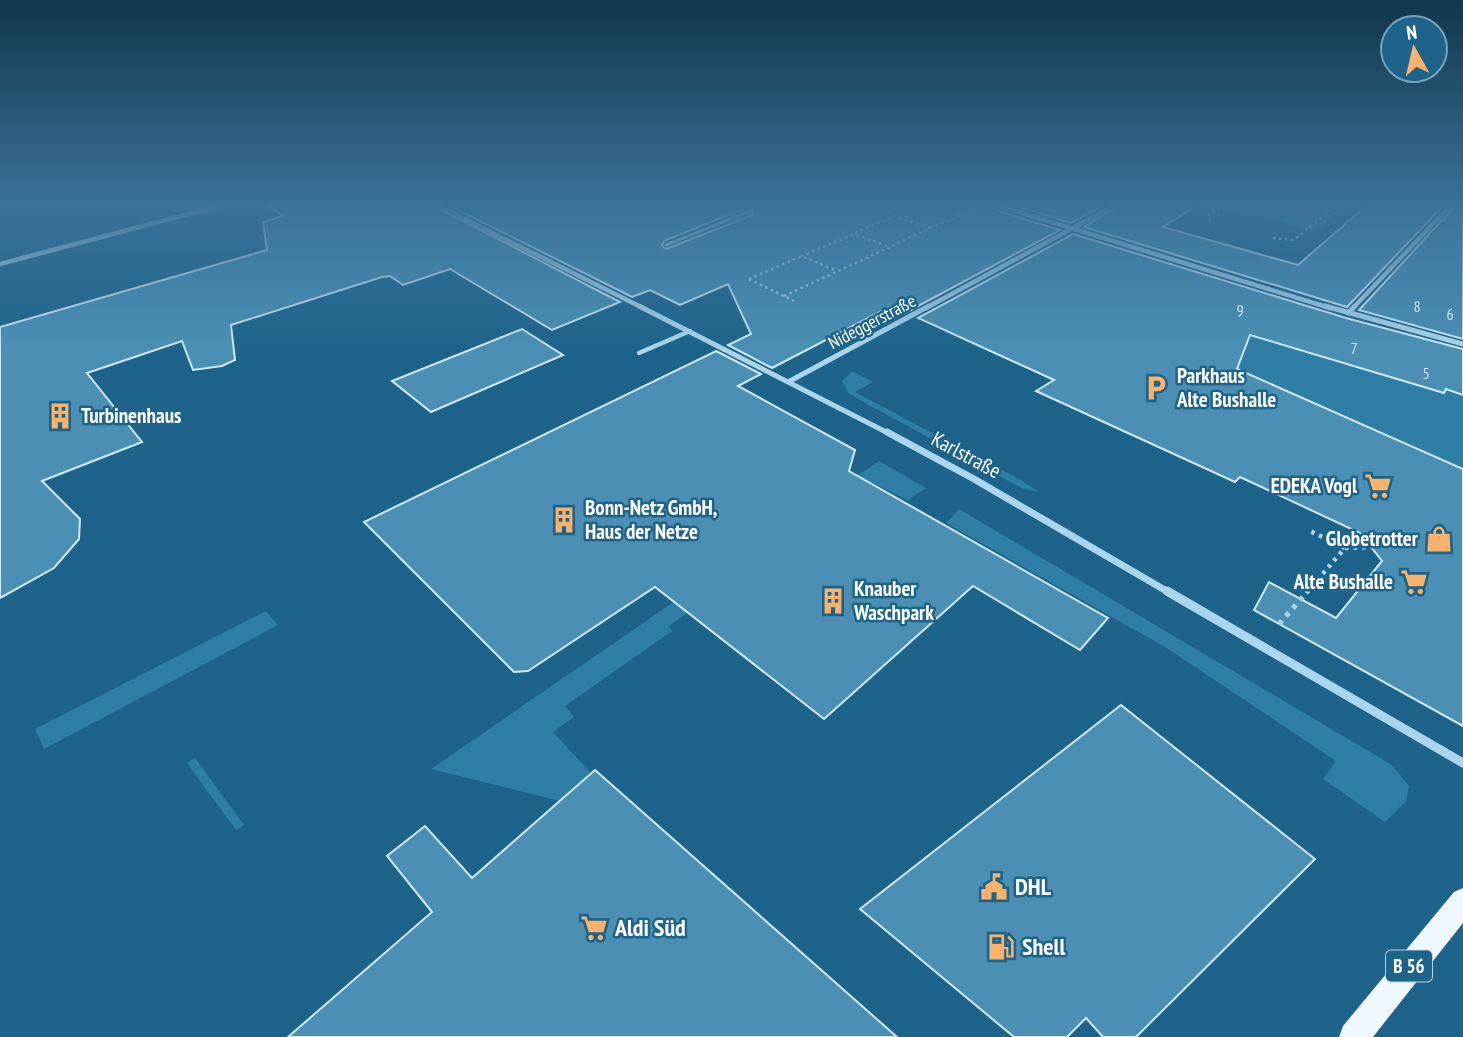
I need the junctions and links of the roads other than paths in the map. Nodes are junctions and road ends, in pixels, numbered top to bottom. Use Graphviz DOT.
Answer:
graph roads {
  1 [pos="40,253"];
  2 [pos="535,253"];
  3 [pos="1025,253"];
  4 [pos="1154,253"];
  5 [pos="1405,253"];
  6 [pos="0,264"];
  7 [pos="1348,313"];
  8 [pos="690,331"];
  9 [pos="1463,344"];
  10 [pos="639,353"];
  11 [pos="790,382"];
  12 [pos="1463,763"];
  13 [pos="1463,901"];
  14 [pos="1354,1037"];
  1 -- 6 [label="street"];
  2 -- 8 [label="street, Karlstraße"];
  3 -- 11 [label="street, Nideggerstraße"];
  4 -- 7 [label="street"];
  5 -- 7 [label="street"];
  7 -- 9 [label="street"];
  8 -- 10 [label="lane"];
  8 -- 11 [label="street, Karlstraße"];
  11 -- 12 [label="street, Karlstraße"];
  13 -- 14 [label="main road, B 56"];
}
